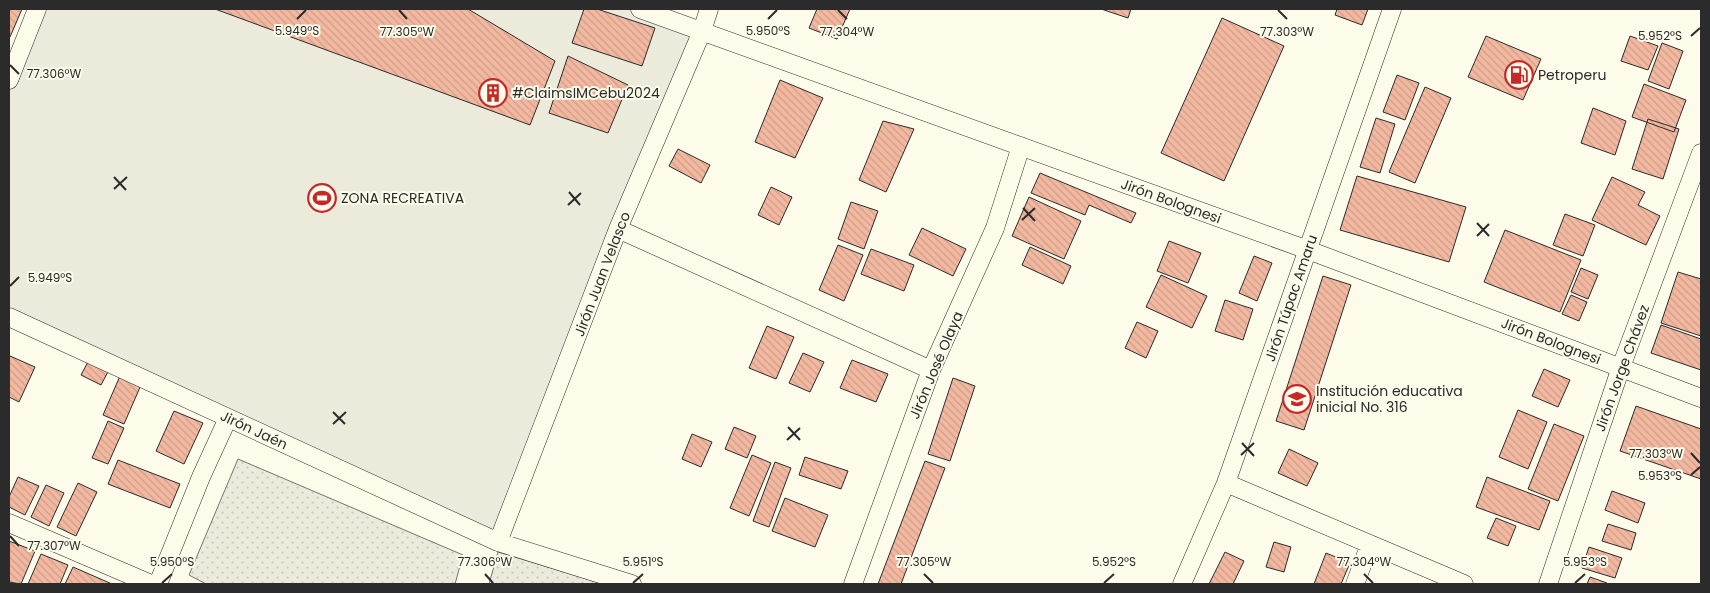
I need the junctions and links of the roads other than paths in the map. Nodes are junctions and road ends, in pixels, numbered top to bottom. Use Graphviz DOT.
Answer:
graph roads {
  1 [pos="37,9"];
  2 [pos="640,9"];
  3 [pos="710,9"];
  4 [pos="1392,9"];
  5 [pos="702,31"];
  6 [pos="9,80"];
  7 [pos="1021,146"];
  8 [pos="1701,153"];
  9 [pos="618,229"];
  10 [pos="1308,250"];
  11 [pos="9,317"];
  12 [pos="1620,367"];
  13 [pos="931,370"];
  14 [pos="1701,398"];
  15 [pos="228,418"];
  16 [pos="1226,483"];
  17 [pos="9,523"];
  18 [pos="498,542"];
  19 [pos="1370,544"];
  20 [pos="151,584"];
  21 [pos="158,584"];
  22 [pos="632,584"];
  23 [pos="852,584"];
  24 [pos="1182,584"];
  25 [pos="1355,584"];
  26 [pos="1464,584"];
  27 [pos="1548,584"];
  1 -- 6 [label="street"];
  2 -- 5 [label="street, Jirón Bolognesi"];
  3 -- 5 [label="street, Jirón Juan Velasco"];
  4 -- 10 [label="street, Jirón Túpac Amaru"];
  5 -- 7 [label="street, Jirón Bolognesi"];
  5 -- 9 [label="street, Jirón Juan Velasco"];
  7 -- 10 [label="street, Jirón Bolognesi"];
  7 -- 13 [label="street, Jirón José Olaya"];
  8 -- 12 [label="street, Jirón Jorge Chávez"];
  9 -- 13 [label="street"];
  9 -- 18 [label="street, Jirón Juan Velasco"];
  10 -- 12 [label="street, Jirón Bolognesi"];
  10 -- 16 [label="street, Jirón Túpac Amaru"];
  11 -- 15 [label="street, Jirón Jaén"];
  12 -- 14 [label="street, Jirón Bolognesi"];
  12 -- 27 [label="street, Jirón Jorge Chávez"];
  13 -- 23 [label="street, Jirón José Olaya"];
  15 -- 18 [label="street, Jirón Jaén"];
  15 -- 21 [label="street"];
  16 -- 19 [label="street"];
  16 -- 24 [label="street, Jirón Túpac Amaru"];
  17 -- 20 [label="street"];
  18 -- 22 [label="street, Jirón Jaén"];
  19 -- 25 [label="street"];
  19 -- 26 [label="street"];
}
